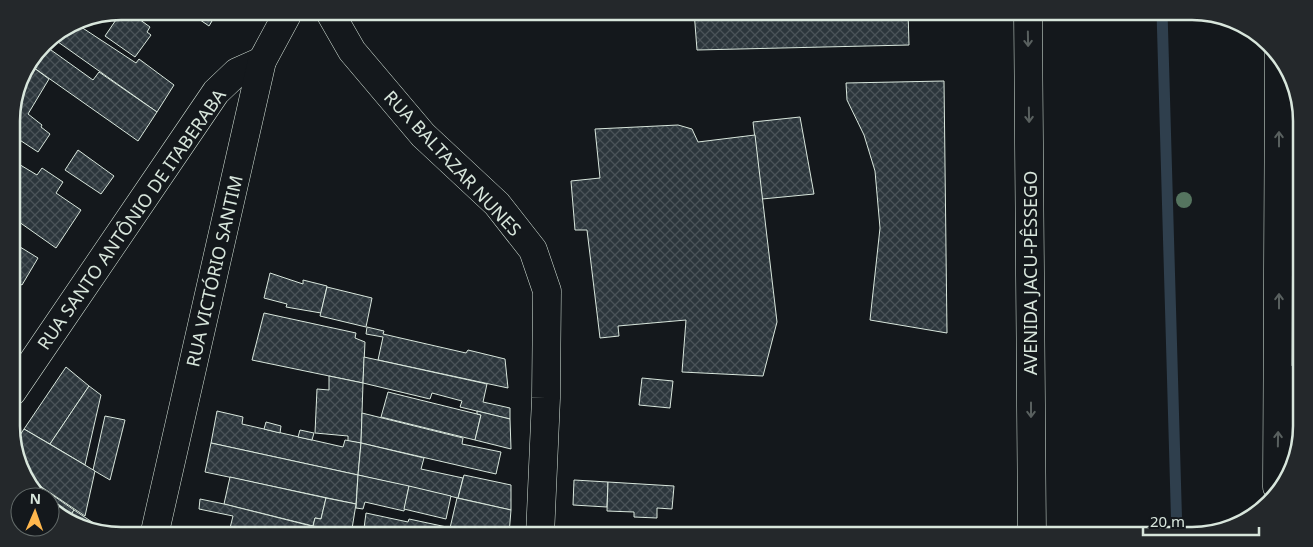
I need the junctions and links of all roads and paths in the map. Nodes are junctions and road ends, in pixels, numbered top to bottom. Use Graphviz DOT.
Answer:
graph roads {
  1 [pos="283,20"];
  2 [pos="334,20"];
  3 [pos="1028,20"];
  4 [pos="262,61"];
  5 [pos="1280,73"];
  6 [pos="1290,262"];
  7 [pos="1279,350"];
  8 [pos="20,380"];
  9 [pos="1293,400"];
  10 [pos="1277,479"];
  11 [pos="156,527"];
  12 [pos="540,527"];
  13 [pos="1032,527"];
  1 -- 4 [label="main road, RUA VICTÓRIO SANTIM"];
  2 -- 12 [label="main road, RUA BALTAZAR NUNES"];
  3 -- 13 [label="main road, AVENIDA JACU-PÊSSEGO, one-way"];
  4 -- 8 [label="main road, RUA SANTO ANTÔNIO DE ITABERABA"];
  4 -- 11 [label="main road, RUA VICTÓRIO SANTIM"];
  6 -- 5 [label="main road, one-way"];
  7 -- 6 [label="main road, one-way"];
  7 -- 9 [label="main road"];
  10 -- 7 [label="main road, one-way"];
}
